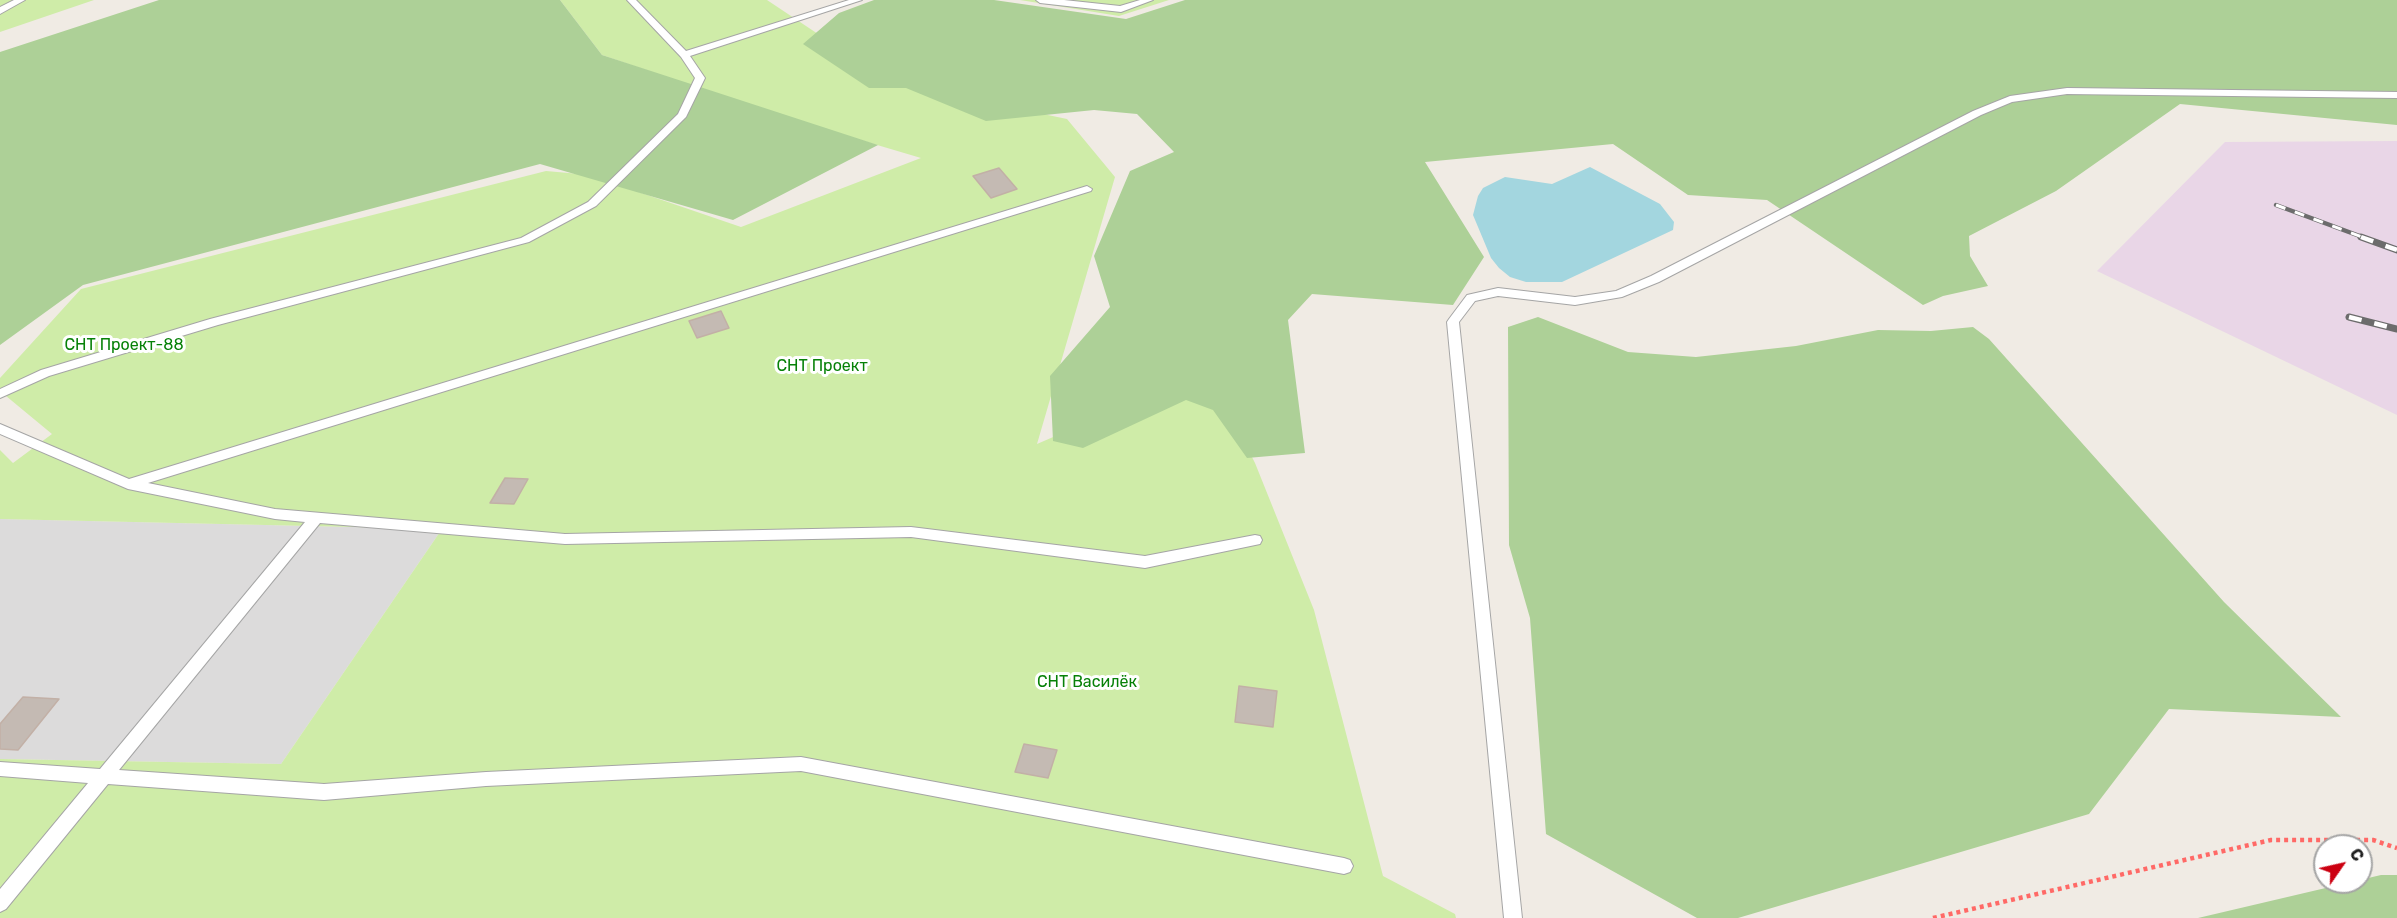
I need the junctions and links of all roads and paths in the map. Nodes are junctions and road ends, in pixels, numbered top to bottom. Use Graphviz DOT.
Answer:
graph roads {
  1 [pos="21,0"];
  2 [pos="632,0"];
  3 [pos="858,0"];
  4 [pos="1040,0"];
  5 [pos="1112,0"];
  6 [pos="1149,0"];
  7 [pos="1121,9"];
  8 [pos="0,11"];
  9 [pos="684,55"];
  10 [pos="2397,95"];
  11 [pos="1087,189"];
  12 [pos="0,394"];
  13 [pos="0,429"];
  14 [pos="128,484"];
  15 [pos="316,518"];
  16 [pos="1255,540"];
  17 [pos="0,769"];
  18 [pos="104,776"];
  19 [pos="2397,848"];
  20 [pos="1344,866"];
  21 [pos="0,903"];
  22 [pos="1513,918"];
  23 [pos="1932,918"];
  1 -- 8 [label="lane"];
  2 -- 9 [label="lane"];
  3 -- 9 [label="lane"];
  4 -- 7 [label="lane"];
  5 -- 7 [label="lane"];
  6 -- 7 [label="lane"];
  9 -- 12 [label="lane"];
  10 -- 22 [label="lane"];
  11 -- 14 [label="lane"];
  13 -- 14 [label="lane"];
  14 -- 15 [label="lane"];
  15 -- 16 [label="lane"];
  15 -- 18 [label="lane"];
  17 -- 18 [label="lane"];
  18 -- 20 [label="lane"];
  18 -- 21 [label="lane"];
  19 -- 23 [label="path"];
}
